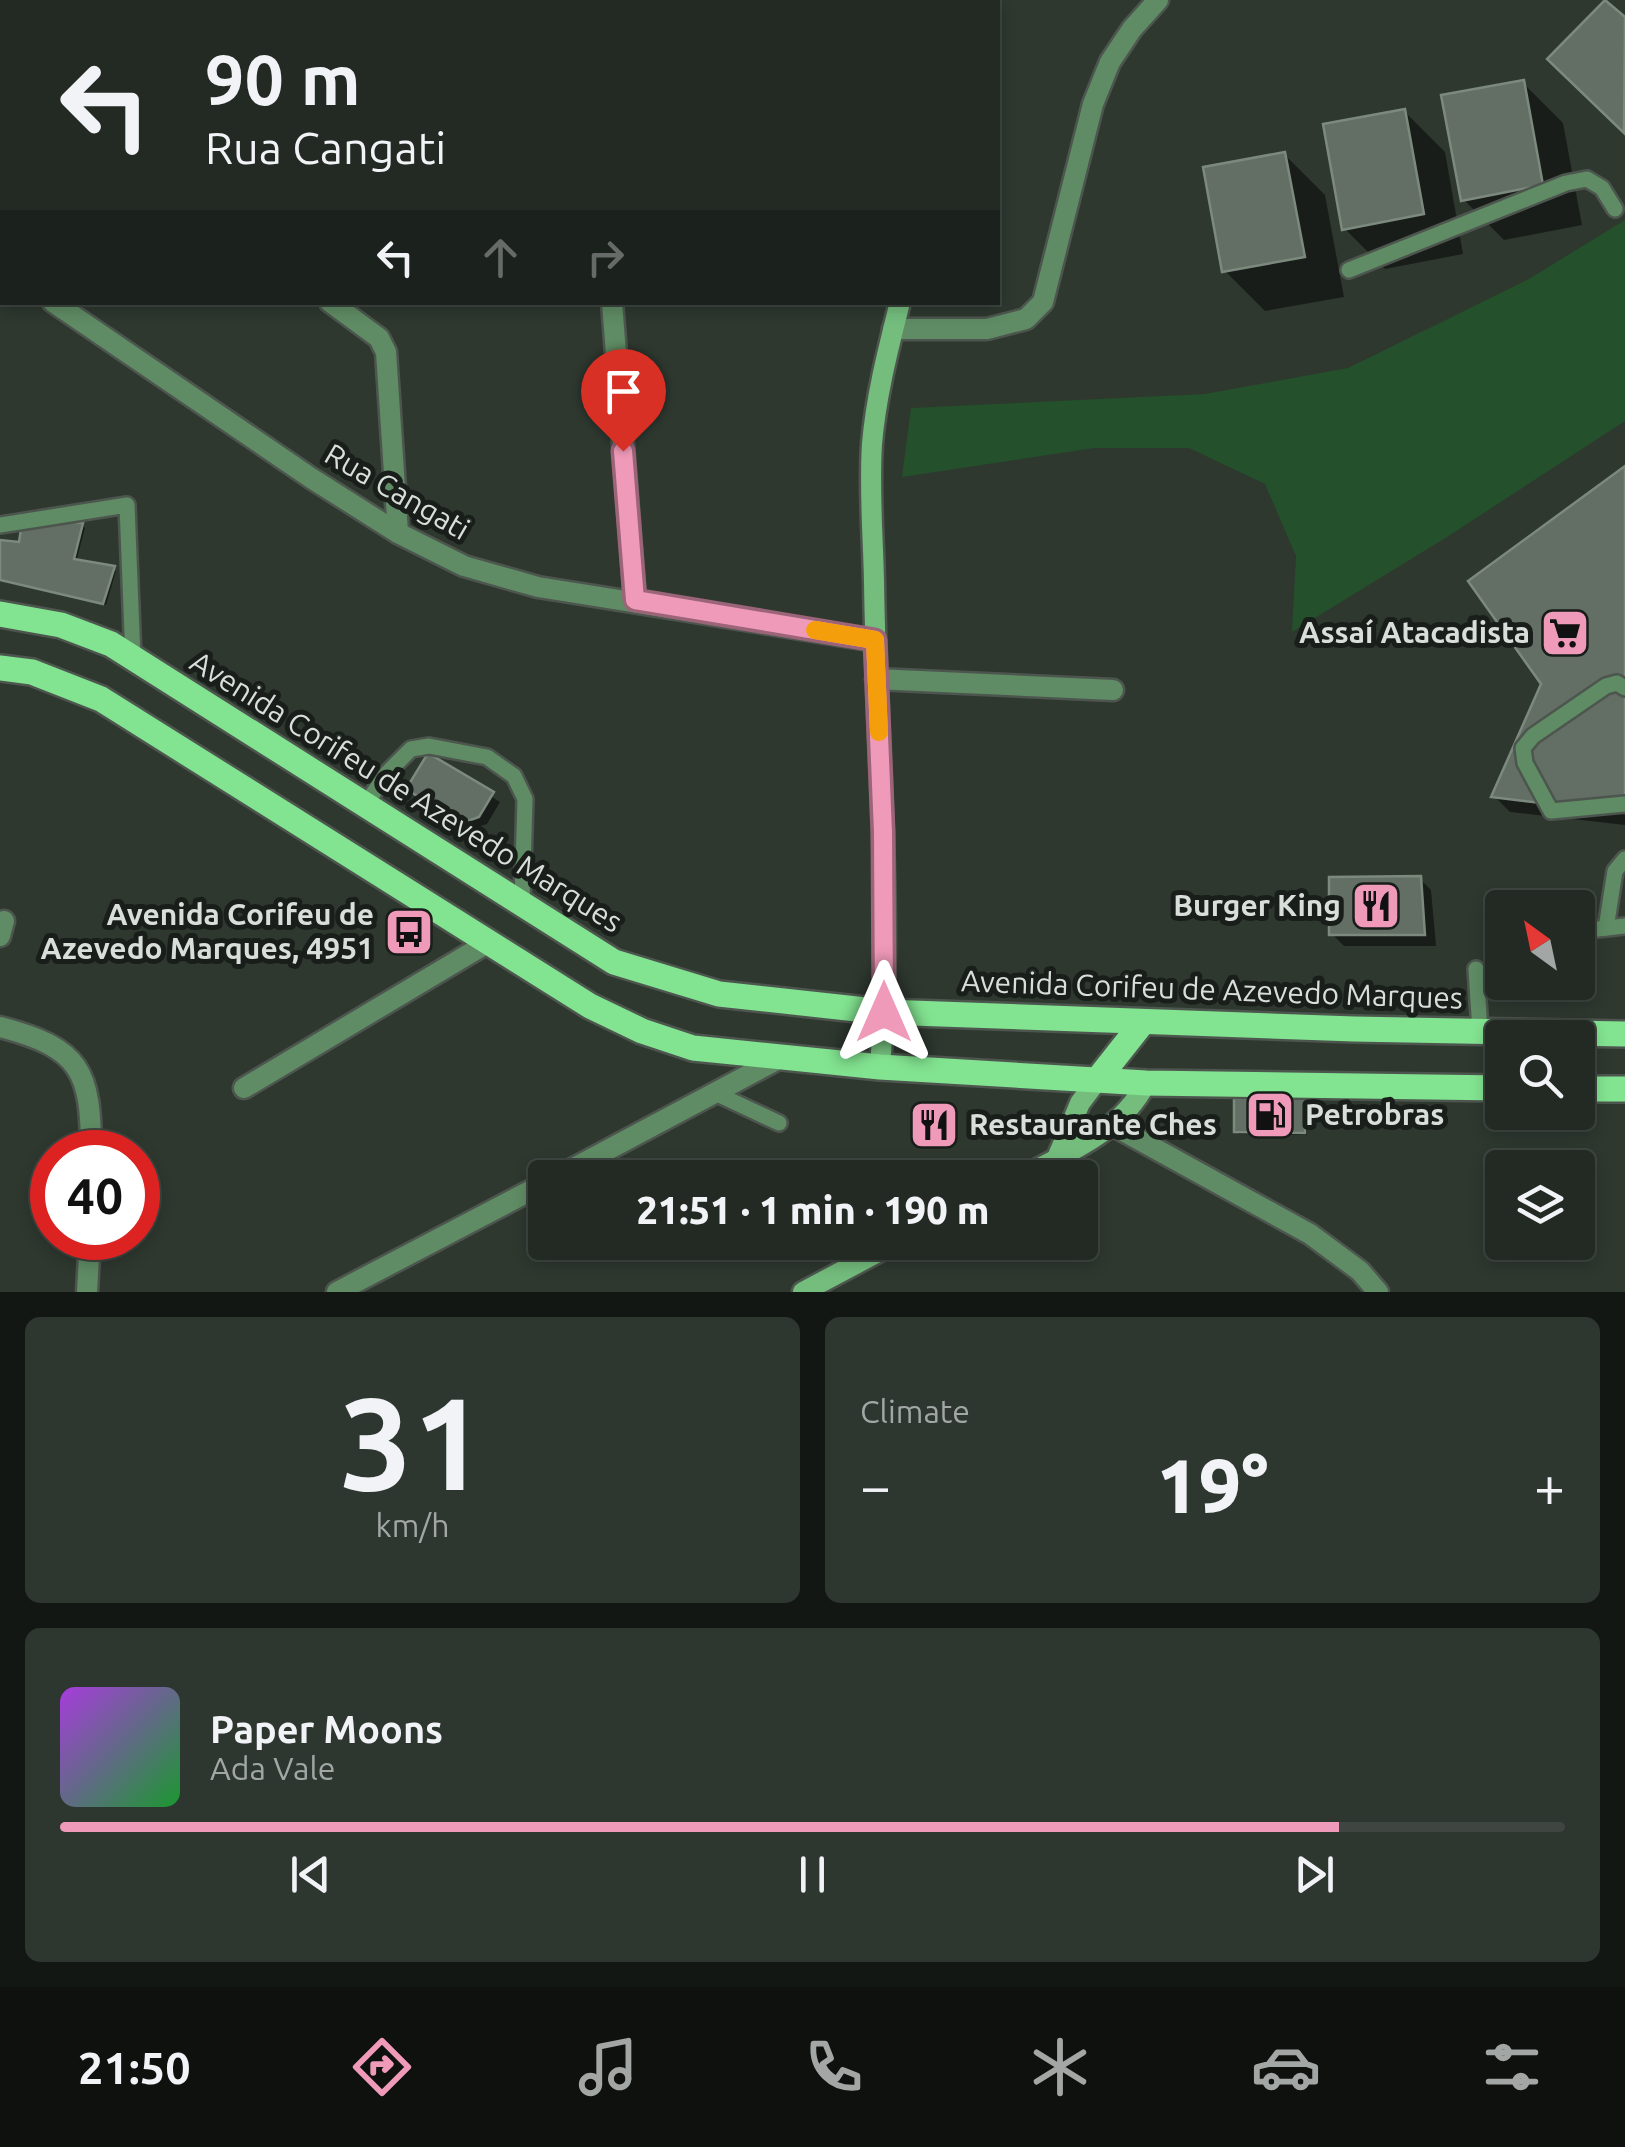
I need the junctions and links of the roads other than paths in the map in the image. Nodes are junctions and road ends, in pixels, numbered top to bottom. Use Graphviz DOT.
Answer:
graph roads {
  1 [pos="1158,0"];
  2 [pos="1615,209"];
  3 [pos="1350,270"];
  4 [pos="57,305"];
  5 [pos="334,305"];
  6 [pos="612,305"];
  7 [pos="899,305"];
  8 [pos="893,329"];
  9 [pos="0,524"];
  10 [pos="398,533"];
  11 [pos="635,600"];
  12 [pos="0,614"];
  13 [pos="875,640"];
  14 [pos="133,658"];
  15 [pos="0,668"];
  16 [pos="876,679"];
  17 [pos="1625,688"];
  18 [pos="1113,690"];
  19 [pos="1625,804"];
  20 [pos="366,805"];
  21 [pos="1625,859"];
  22 [pos="522,904"];
  23 [pos="1625,926"];
  24 [pos="1606,928"];
  25 [pos="1595,929"];
  26 [pos="489,942"];
  27 [pos="1476,969"];
  28 [pos="884,1012"];
  29 [pos="1143,1022"];
  30 [pos="0,1026"];
  31 [pos="1480,1031"];
  32 [pos="1625,1034"];
  33 [pos="786,1056"];
  34 [pos="880,1067"];
  35 [pos="1098,1080"];
  36 [pos="1146,1083"];
  37 [pos="244,1088"];
  38 [pos="1485,1088"];
  39 [pos="1595,1089"];
  40 [pos="1625,1090"];
  41 [pos="714,1094"];
  42 [pos="779,1123"];
  43 [pos="1114,1126"];
  44 [pos="91,1130"];
  45 [pos="1057,1158"];
  46 [pos="588,1160"];
  47 [pos="1053,1160"];
  48 [pos="528,1191"];
  49 [pos="89,1260"];
  50 [pos="863,1260"];
  51 [pos="88,1292"];
  52 [pos="337,1292"];
  53 [pos="803,1292"];
  54 [pos="1378,1292"];
  1 -- 8 [label="street"];
  2 -- 3 [label="lane"];
  4 -- 10 [label="street, Rua Cangati"];
  5 -- 10 [label="street"];
  6 -- 11 [label="street"];
  7 -- 8 [label="street"];
  8 -- 13 [label="street"];
  9 -- 14 [label="lane"];
  10 -- 11 [label="street, Rua Cangati"];
  11 -- 13 [label="street, Rua Cangati"];
  12 -- 14 [label="main road, Avenida Corifeu de Azevedo Marques"];
  13 -- 16 [label="street"];
  14 -- 20 [label="main road, Avenida Corifeu de Azevedo Marques"];
  15 -- 26 [label="main road"];
  16 -- 18 [label="street"];
  16 -- 28 [label="street"];
  17 -- 19 [label="lane"];
  20 -- 22 [label="main road, Avenida Corifeu de Azevedo Marques"];
  20 -- 22 [label="lane"];
  21 -- 24 [label="lane"];
  22 -- 28 [label="main road, Avenida Corifeu de Azevedo Marques"];
  23 -- 24 [label="lane"];
  24 -- 25 [label="lane"];
  26 -- 33 [label="main road"];
  26 -- 37 [label="street"];
  27 -- 31 [label="lane"];
  28 -- 29 [label="main road, Avenida Corifeu de Azevedo Marques"];
  28 -- 34 [label="street"];
  29 -- 31 [label="main road, Avenida Corifeu de Azevedo Marques"];
  29 -- 35 [label="main road"];
  30 -- 44 [label="street"];
  31 -- 32 [label="main road, Avenida Corifeu de Azevedo Marques"];
  33 -- 34 [label="main road"];
  33 -- 41 [label="street"];
  34 -- 35 [label="main road"];
  35 -- 36 [label="main road"];
  35 -- 45 [label="street"];
  36 -- 38 [label="main road"];
  36 -- 43 [label="street"];
  39 -- 40 [label="main road"];
  41 -- 42 [label="lane"];
  41 -- 46 [label="street"];
  43 -- 45 [label="street"];
  43 -- 54 [label="street"];
  45 -- 47 [label="street"];
  48 -- 52 [label="street"];
  49 -- 51 [label="street"];
  50 -- 53 [label="street"];
}
